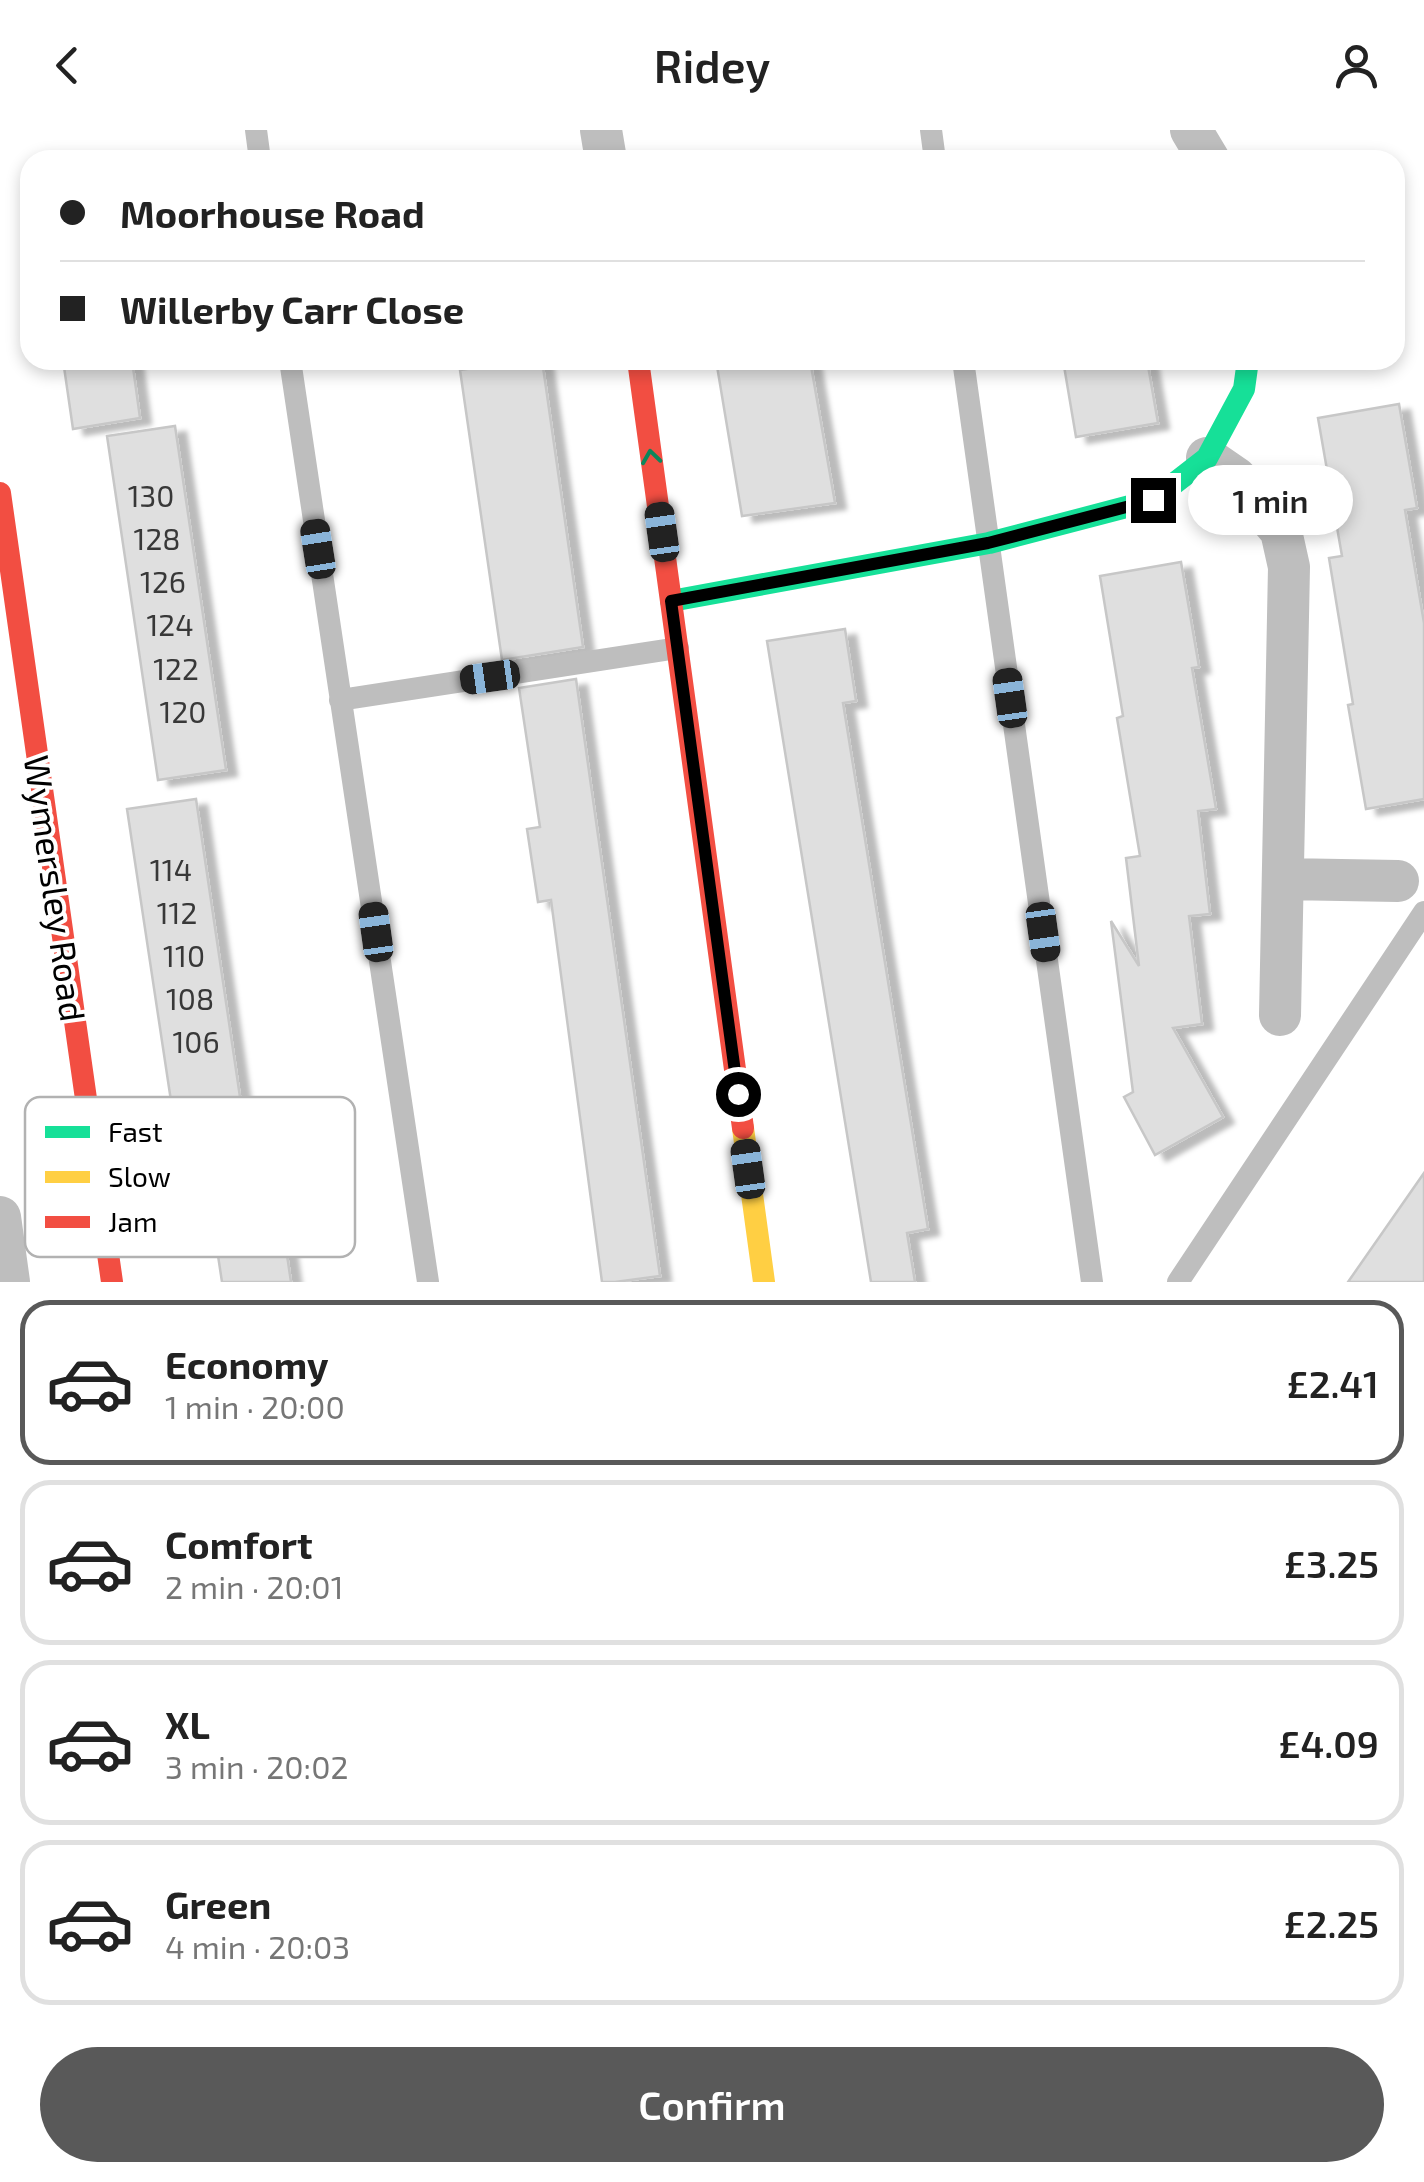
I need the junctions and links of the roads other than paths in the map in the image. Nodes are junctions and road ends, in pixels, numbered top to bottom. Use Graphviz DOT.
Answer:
graph roads {
  1 [pos="291,370"];
  2 [pos="639,370"];
  3 [pos="964,370"];
  4 [pos="1247,370"];
  5 [pos="1207,458"];
  6 [pos="0,494"];
  7 [pos="988,543"];
  8 [pos="671,601"];
  9 [pos="678,648"];
  10 [pos="340,700"];
  11 [pos="1284,879"];
  12 [pos="1411,897"];
  13 [pos="1280,1015"];
  14 [pos="86,1097"];
  15 [pos="0,1217"];
  16 [pos="108,1257"];
  17 [pos="9,1282"];
  18 [pos="112,1282"];
  19 [pos="428,1282"];
  20 [pos="764,1282"];
  21 [pos="1092,1282"];
  22 [pos="1178,1282"];
  1 -- 10 [label="lane"];
  8 -- 2 [label="street, one-way"];
  3 -- 7 [label="lane"];
  4 -- 5 [label="street"];
  5 -- 7 [label="street"];
  5 -- 11 [label="street"];
  6 -- 14 [label="street, Wymersley Road"];
  7 -- 8 [label="street"];
  7 -- 21 [label="lane"];
  8 -- 9 [label="street"];
  9 -- 10 [label="lane"];
  9 -- 20 [label="street"];
  10 -- 19 [label="lane"];
  11 -- 12 [label="street"];
  11 -- 13 [label="street"];
  12 -- 22 [label="lane"];
  15 -- 17 [label="street"];
  16 -- 18 [label="street, Wymersley Road"];
}
